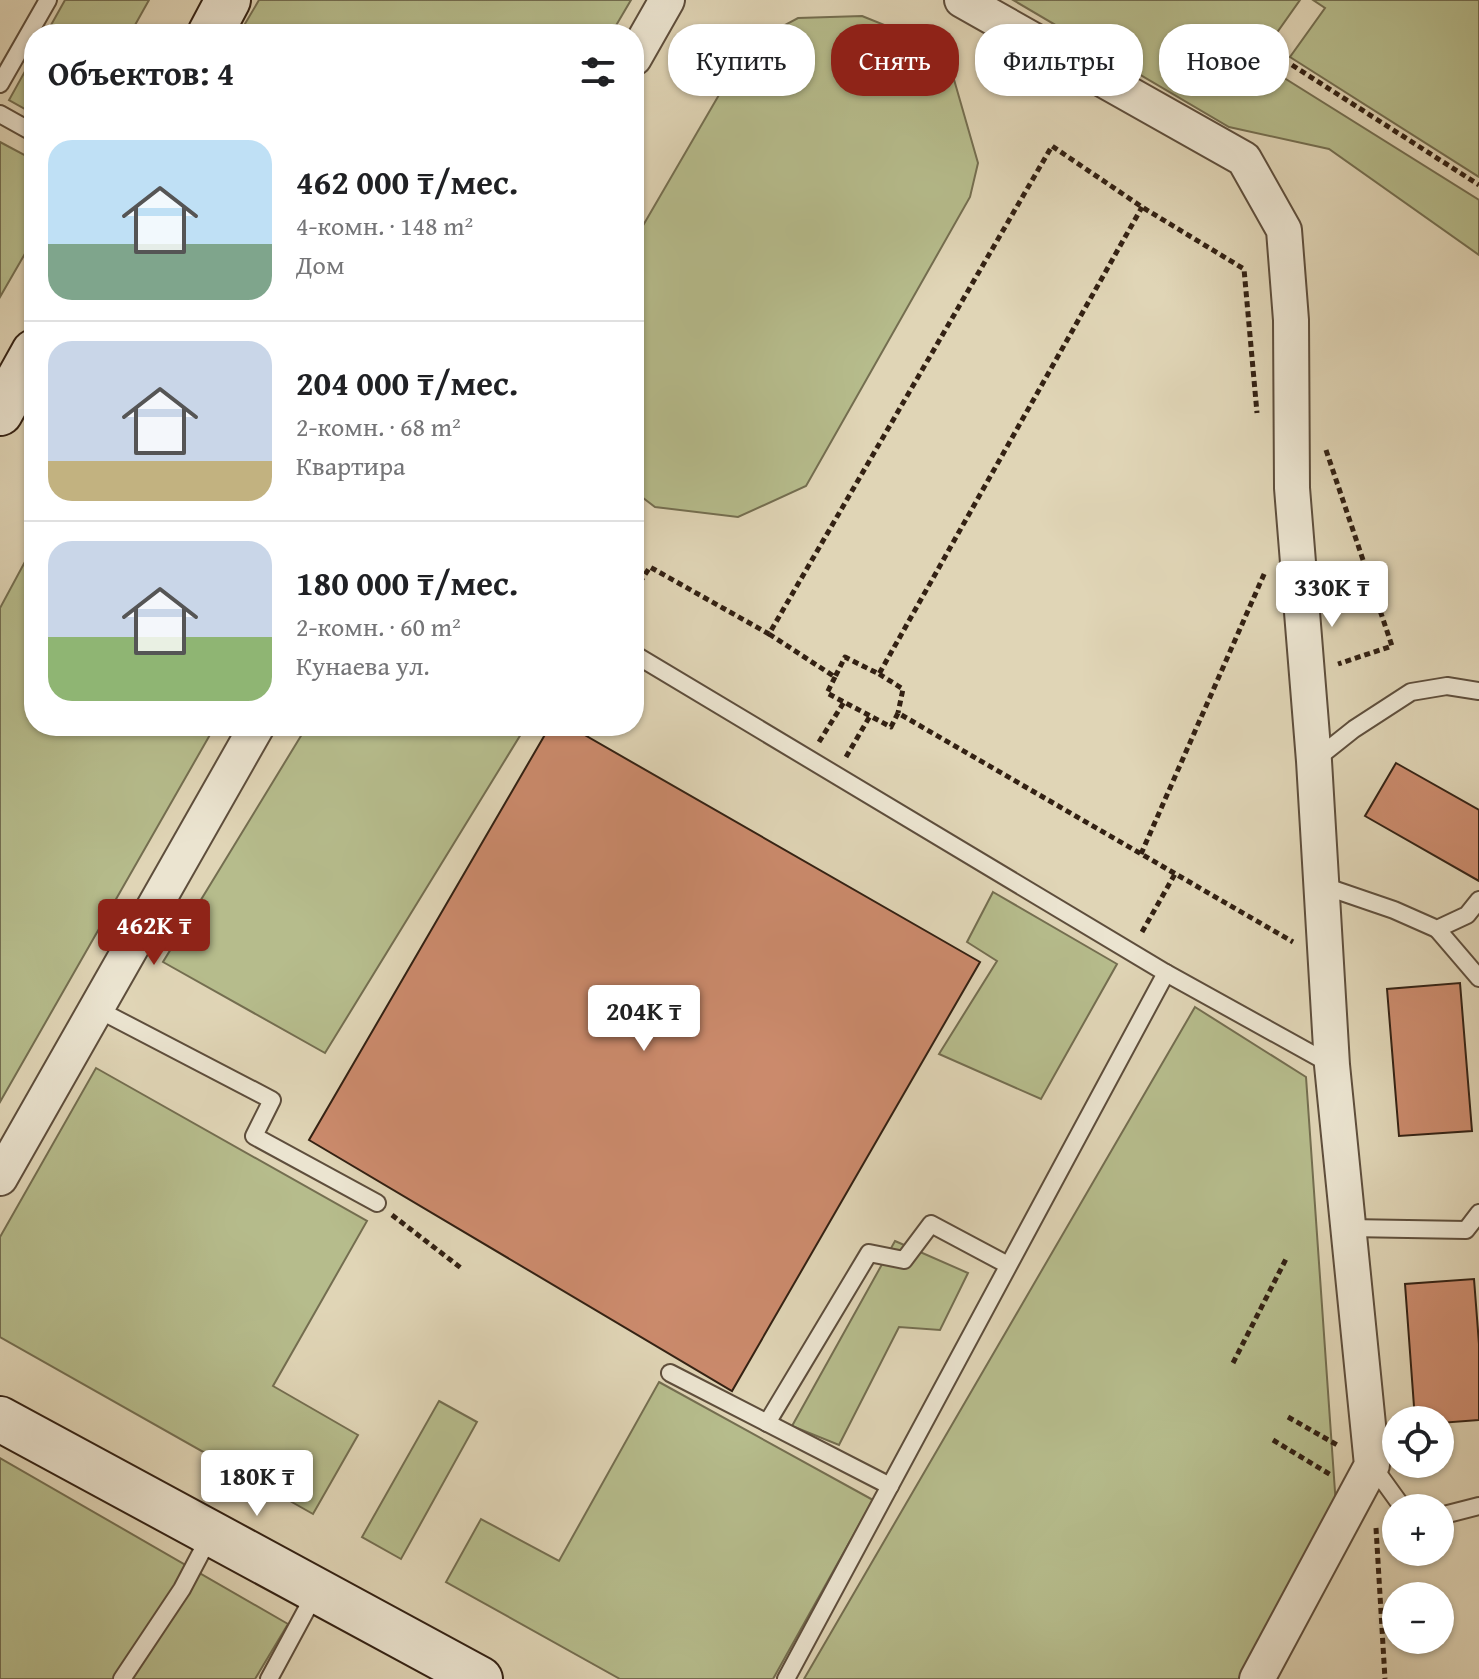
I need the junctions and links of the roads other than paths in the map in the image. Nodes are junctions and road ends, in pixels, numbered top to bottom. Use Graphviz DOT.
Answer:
graph roads {
  1 [pos="48,0"];
  2 [pos="228,0"];
  3 [pos="667,0"];
  4 [pos="962,0"];
  5 [pos="34,24"];
  6 [pos="215,24"];
  7 [pos="644,40"];
  8 [pos="24,42"];
  9 [pos="0,84"];
  10 [pos="0,114"];
  11 [pos="24,127"];
  12 [pos="24,370"];
  13 [pos="0,413"];
  14 [pos="644,660"];
  15 [pos="1479,691"];
  16 [pos="251,736"];
  17 [pos="1314,761"];
  18 [pos="1321,885"];
  19 [pos="1479,900"];
  20 [pos="1437,929"];
  21 [pos="1166,973"];
  22 [pos="1479,978"];
  23 [pos="97,1009"];
  24 [pos="1332,1065"];
  25 [pos="0,1178"];
  26 [pos="377,1203"];
  27 [pos="1479,1213"];
  28 [pos="1349,1228"];
  29 [pos="1008,1265"];
  30 [pos="670,1373"];
  31 [pos="0,1419"];
  32 [pos="767,1423"];
  33 [pos="1365,1478"];
  34 [pos="890,1486"];
  35 [pos="1385,1494"];
  36 [pos="1479,1506"];
  37 [pos="1454,1512"];
  38 [pos="212,1533"];
  39 [pos="317,1590"];
  40 [pos="122,1679"];
  41 [pos="269,1679"];
  42 [pos="480,1679"];
  43 [pos="786,1679"];
  44 [pos="1257,1679"];
  1 -- 5 [label="lane"];
  2 -- 6 [label="street"];
  3 -- 7 [label="street"];
  4 -- 17 [label="street"];
  8 -- 9 [label="lane"];
  10 -- 11 [label="lane"];
  12 -- 13 [label="street"];
  14 -- 21 [label="lane"];
  15 -- 17 [label="lane"];
  16 -- 23 [label="street"];
  17 -- 18 [label="street"];
  18 -- 20 [label="lane"];
  18 -- 24 [label="street"];
  19 -- 20 [label="lane"];
  20 -- 22 [label="lane"];
  21 -- 24 [label="lane"];
  21 -- 29 [label="lane"];
  23 -- 25 [label="street"];
  23 -- 26 [label="lane"];
  24 -- 28 [label="street"];
  27 -- 28 [label="lane"];
  28 -- 33 [label="street"];
  29 -- 32 [label="lane"];
  29 -- 34 [label="lane"];
  30 -- 32 [label="lane"];
  31 -- 38 [label="street"];
  32 -- 34 [label="lane"];
  33 -- 35 [label="lane"];
  33 -- 44 [label="street"];
  34 -- 43 [label="lane"];
  36 -- 37 [label="lane"];
  38 -- 39 [label="street"];
  38 -- 40 [label="lane"];
  39 -- 41 [label="lane"];
  39 -- 42 [label="street"];
}
